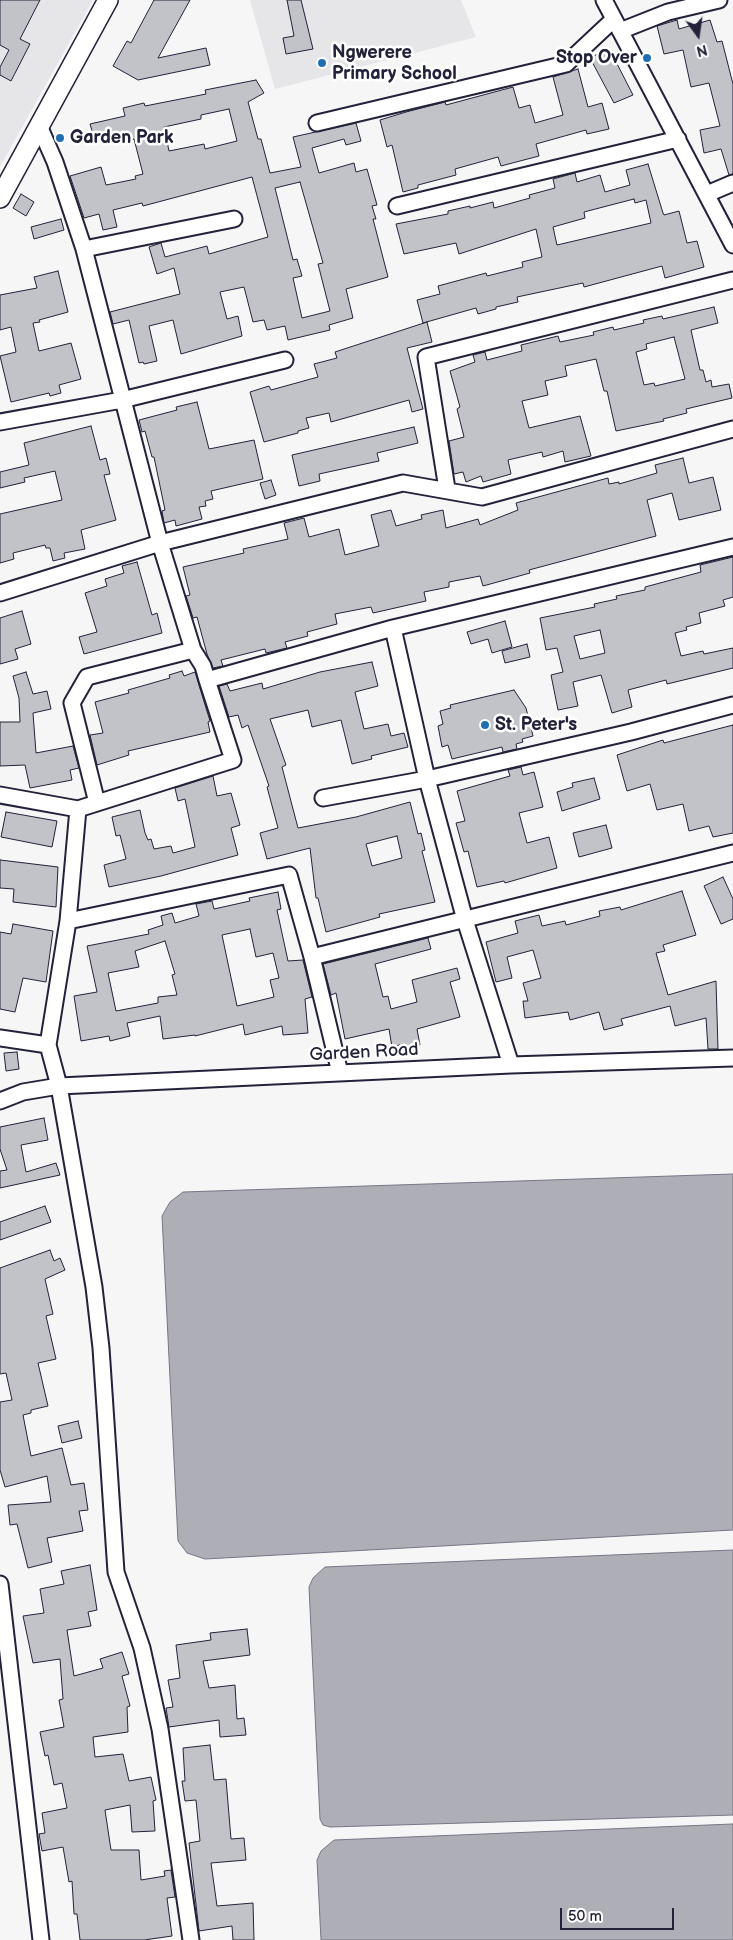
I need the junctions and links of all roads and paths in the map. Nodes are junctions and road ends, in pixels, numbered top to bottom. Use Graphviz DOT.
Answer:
graph roads {
  1 [pos="108,0"];
  2 [pos="604,0"];
  3 [pos="719,0"];
  4 [pos="617,26"];
  5 [pos="317,123"];
  6 [pos="40,128"];
  7 [pos="678,139"];
  8 [pos="733,184"];
  9 [pos="707,194"];
  10 [pos="0,198"];
  11 [pos="397,206"];
  12 [pos="234,219"];
  13 [pos="733,244"];
  14 [pos="84,249"];
  15 [pos="733,280"];
  16 [pos="285,360"];
  17 [pos="122,400"];
  18 [pos="0,422"];
  19 [pos="733,429"];
  20 [pos="447,489"];
  21 [pos="160,544"];
  22 [pos="733,547"];
  23 [pos="0,593"];
  24 [pos="392,628"];
  25 [pos="193,650"];
  26 [pos="207,680"];
  27 [pos="733,705"];
  28 [pos="428,779"];
  29 [pos="0,795"];
  30 [pos="323,798"];
  31 [pos="97,803"];
  32 [pos="78,809"];
  33 [pos="733,853"];
  34 [pos="465,920"];
  35 [pos="68,921"];
  36 [pos="312,957"];
  37 [pos="0,1038"];
  38 [pos="48,1045"];
  39 [pos="733,1058"];
  40 [pos="511,1065"];
  41 [pos="340,1074"];
  42 [pos="58,1086"];
  43 [pos="0,1102"];
  44 [pos="0,1584"];
  45 [pos="42,1940"];
  46 [pos="191,1940"];
  1 -- 6 [label="main road"];
  2 -- 4 [label="street"];
  3 -- 4 [label="street"];
  4 -- 5 [label="street"];
  4 -- 7 [label="street"];
  6 -- 10 [label="main road"];
  6 -- 14 [label="street"];
  7 -- 9 [label="street"];
  7 -- 11 [label="street"];
  8 -- 9 [label="street"];
  9 -- 13 [label="street"];
  12 -- 14 [label="street"];
  14 -- 17 [label="street"];
  15 -- 20 [label="street"];
  16 -- 17 [label="street"];
  17 -- 18 [label="street"];
  17 -- 21 [label="street"];
  19 -- 20 [label="street"];
  20 -- 21 [label="street"];
  21 -- 23 [label="street"];
  21 -- 25 [label="street"];
  22 -- 24 [label="street"];
  24 -- 26 [label="street"];
  24 -- 28 [label="street"];
  25 -- 26 [label="street"];
  25 -- 31 [label="street"];
  26 -- 31 [label="street"];
  27 -- 28 [label="street"];
  28 -- 30 [label="street"];
  28 -- 34 [label="street"];
  29 -- 32 [label="street"];
  31 -- 32 [label="street"];
  32 -- 35 [label="street"];
  33 -- 34 [label="street"];
  34 -- 36 [label="street"];
  34 -- 40 [label="street"];
  35 -- 36 [label="street"];
  35 -- 38 [label="street"];
  36 -- 41 [label="street"];
  37 -- 38 [label="street"];
  38 -- 42 [label="street"];
  39 -- 40 [label="street, Garden Road"];
  40 -- 41 [label="street, Garden Road"];
  41 -- 42 [label="street, Garden Road"];
  42 -- 43 [label="street, Garden Road"];
  42 -- 46 [label="street"];
  44 -- 45 [label="street"];
}
